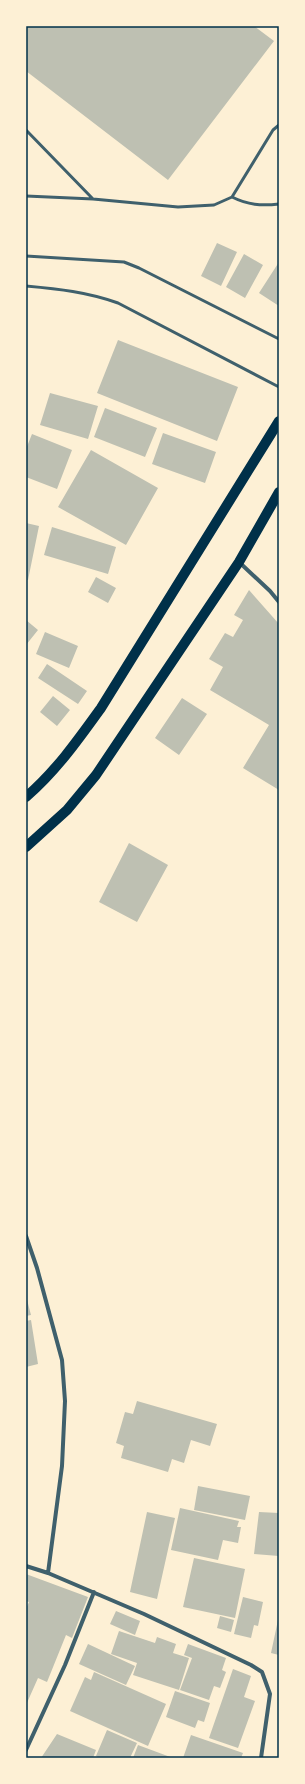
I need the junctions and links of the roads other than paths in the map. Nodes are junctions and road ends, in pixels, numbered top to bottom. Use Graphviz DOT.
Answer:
graph roads {
  1 [pos="279,125"];
  2 [pos="26,130"];
  3 [pos="26,196"];
  4 [pos="232,197"];
  5 [pos="93,199"];
  6 [pos="279,204"];
  7 [pos="26,256"];
  8 [pos="26,286"];
  9 [pos="279,339"];
  10 [pos="279,387"];
  11 [pos="279,420"];
  12 [pos="278,496"];
  13 [pos="239,562"];
  14 [pos="279,602"];
  15 [pos="26,797"];
  16 [pos="26,847"];
  17 [pos="26,1236"];
  18 [pos="26,1566"];
  19 [pos="48,1573"];
  20 [pos="94,1592"];
  21 [pos="26,1750"];
  22 [pos="261,1758"];
  1 -- 4 [label="lane"];
  2 -- 5 [label="lane"];
  3 -- 5 [label="lane"];
  4 -- 5 [label="lane"];
  4 -- 6 [label="lane"];
  7 -- 9 [label="lane"];
  8 -- 10 [label="lane"];
  11 -- 15 [label="main road"];
  12 -- 13 [label="main road"];
  13 -- 14 [label="street"];
  13 -- 16 [label="main road"];
  17 -- 19 [label="street"];
  18 -- 19 [label="street"];
  19 -- 20 [label="street"];
  20 -- 21 [label="street"];
  20 -- 22 [label="street"];
}
